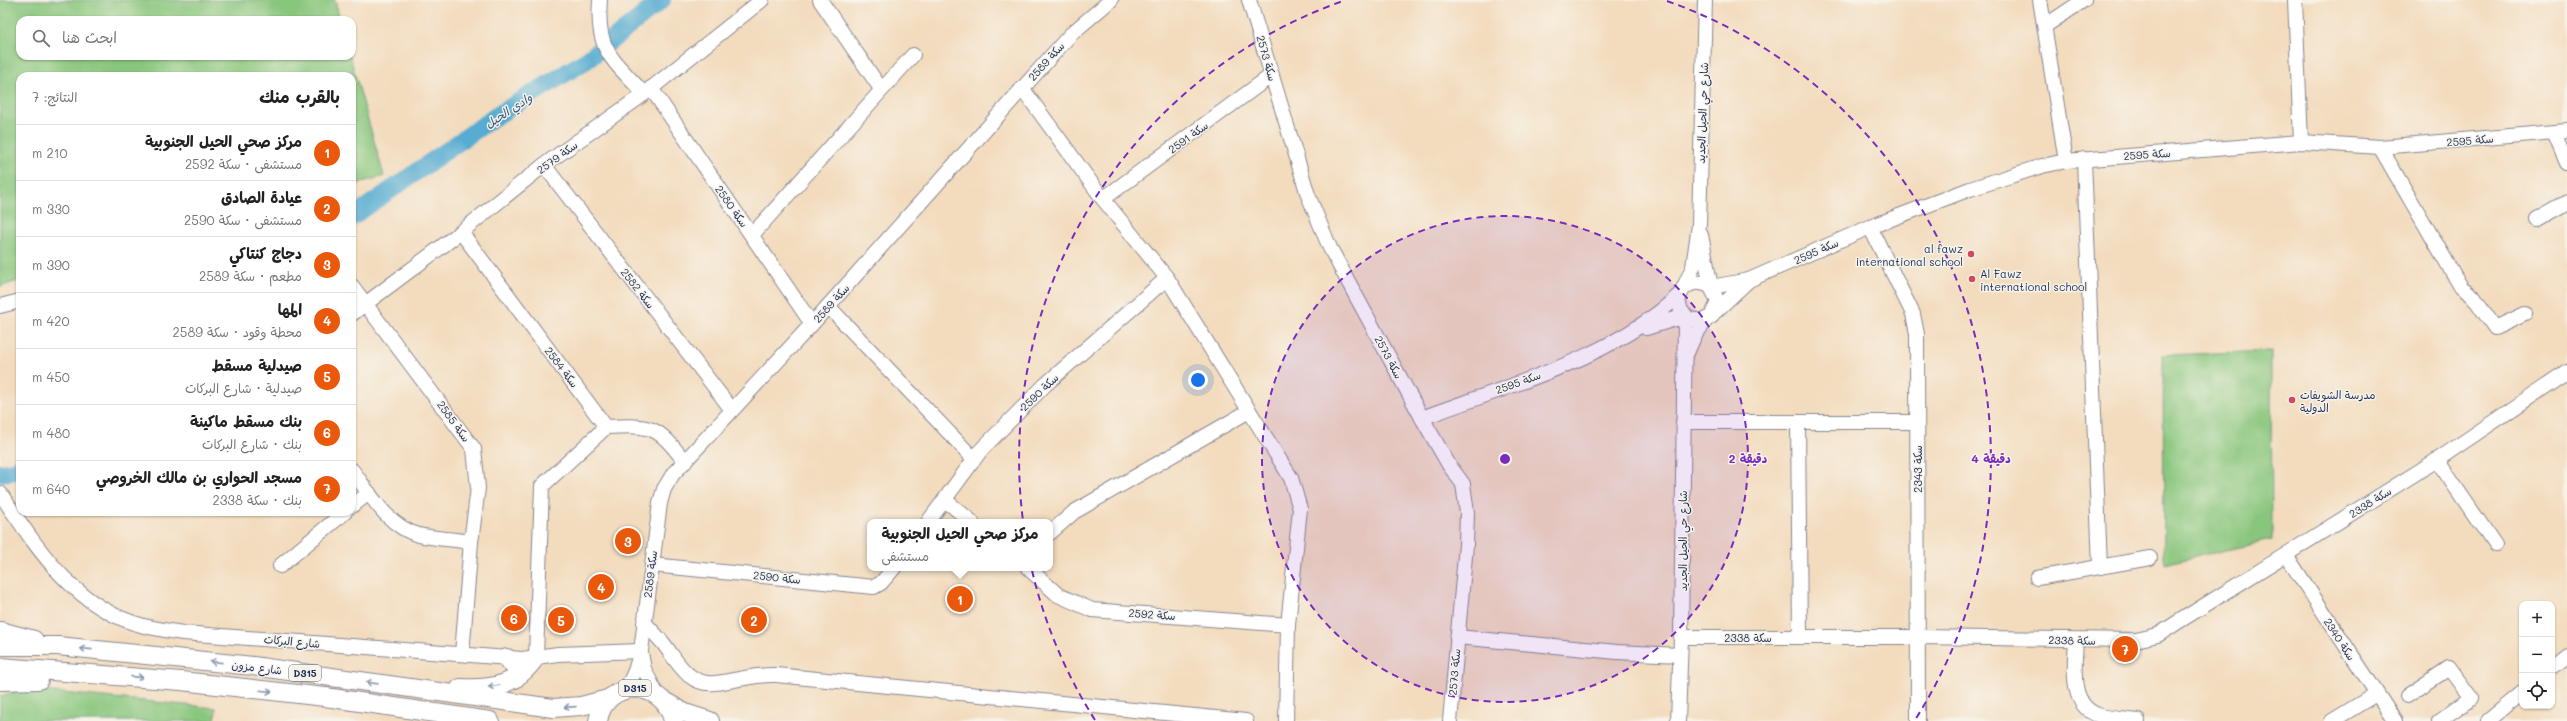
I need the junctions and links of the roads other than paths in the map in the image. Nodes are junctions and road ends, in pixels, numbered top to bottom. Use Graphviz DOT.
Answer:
graph roads {
  1 [pos="600,0"];
  2 [pos="762,0"];
  3 [pos="820,0"];
  4 [pos="1111,0"];
  5 [pos="1249,0"];
  6 [pos="1705,0"];
  7 [pos="2040,0"];
  8 [pos="2084,0"];
  9 [pos="2295,0"];
  10 [pos="2045,26"];
  11 [pos="913,55"];
  12 [pos="1272,75"];
  13 [pos="1022,88"];
  14 [pos="881,89"];
  15 [pos="648,91"];
  16 [pos="2561,132"];
  17 [pos="2301,142"];
  18 [pos="2380,147"];
  19 [pos="2084,159"];
  20 [pos="2066,161"];
  21 [pos="2567,163"];
  22 [pos="544,165"];
  23 [pos="1103,199"];
  24 [pos="2567,202"];
  25 [pos="2537,219"];
  26 [pos="1699,225"];
  27 [pos="1870,227"];
  28 [pos="461,232"];
  29 [pos="752,235"];
  30 [pos="1708,264"];
  31 [pos="1167,278"];
  32 [pos="1749,280"];
  33 [pos="1729,283"];
  34 [pos="1711,287"];
  35 [pos="356,291"];
  36 [pos="1682,292"];
  37 [pos="16,302"];
  38 [pos="366,302"];
  39 [pos="0,306"];
  40 [pos="828,306"];
  41 [pos="356,311"];
  42 [pos="2525,314"];
  43 [pos="1685,316"];
  44 [pos="1711,316"];
  45 [pos="1663,323"];
  46 [pos="812,324"];
  47 [pos="1634,332"];
  48 [pos="1684,341"];
  49 [pos="1684,361"];
  50 [pos="2567,372"];
  51 [pos="732,410"];
  52 [pos="1249,411"];
  53 [pos="1422,418"];
  54 [pos="1683,422"];
  55 [pos="1798,422"];
  56 [pos="1917,422"];
  57 [pos="606,427"];
  58 [pos="974,459"];
  59 [pos="2437,460"];
  60 [pos="686,462"];
  61 [pos="356,475"];
  62 [pos="0,493"];
  63 [pos="369,493"];
  64 [pos="945,500"];
  65 [pos="356,503"];
  66 [pos="16,515"];
  67 [pos="17,516"];
  68 [pos="340,516"];
  69 [pos="930,519"];
  70 [pos="968,519"];
  71 [pos="1053,530"];
  72 [pos="471,542"];
  73 [pos="2495,545"];
  74 [pos="2286,555"];
  75 [pos="2150,558"];
  76 [pos="652,564"];
  77 [pos="280,566"];
  78 [pos="2100,567"];
  79 [pos="891,571"];
  80 [pos="1031,571"];
  81 [pos="2037,578"];
  82 [pos="644,622"];
  83 [pos="1288,625"];
  84 [pos="0,631"];
  85 [pos="1457,637"];
  86 [pos="1681,637"];
  87 [pos="1800,637"];
  88 [pos="1918,637"];
  89 [pos="2076,640"];
  90 [pos="0,646"];
  91 [pos="58,646"];
  92 [pos="641,651"];
  93 [pos="462,654"];
  94 [pos="1680,655"];
  95 [pos="2567,655"];
  96 [pos="536,657"];
  97 [pos="507,658"];
  98 [pos="2555,665"];
  99 [pos="0,667"];
  100 [pos="108,675"];
  101 [pos="514,679"];
  102 [pos="0,681"];
  103 [pos="392,685"];
  104 [pos="626,690"];
  105 [pos="2376,694"];
  106 [pos="2519,695"];
  107 [pos="2407,696"];
  108 [pos="660,698"];
  109 [pos="608,699"];
  110 [pos="490,721"];
  111 [pos="598,721"];
  112 [pos="673,721"];
  113 [pos="710,721"];
  114 [pos="1246,721"];
  115 [pos="1286,721"];
  116 [pos="1450,721"];
  117 [pos="1678,721"];
  118 [pos="1918,721"];
  119 [pos="2138,721"];
  120 [pos="2332,721"];
  121 [pos="2395,721"];
  122 [pos="2439,721"];
  123 [pos="2488,721"];
  1 -- 15 [label="street, سكة 2580"];
  2 -- 15 [label="street, سكة 2579"];
  3 -- 14 [label="street"];
  4 -- 13 [label="street, سكة 2589"];
  5 -- 12 [label="street, سكة 2573"];
  6 -- 26 [label="street, شارع حي الحيل الجديد"];
  7 -- 10 [label="street"];
  8 -- 10 [label="street"];
  9 -- 17 [label="street"];
  10 -- 20 [label="street"];
  11 -- 14 [label="street"];
  12 -- 23 [label="street, سكة 2591"];
  12 -- 53 [label="street, سكة 2573"];
  13 -- 23 [label="street"];
  13 -- 40 [label="street, سكة 2589"];
  14 -- 29 [label="street"];
  15 -- 22 [label="street, سكة 2579"];
  15 -- 29 [label="street, سكة 2580"];
  16 -- 18 [label="street, سكة 2595"];
  16 -- 21 [label="street"];
  17 -- 18 [label="street, سكة 2595"];
  17 -- 19 [label="street, سكة 2595"];
  18 -- 42 [label="street"];
  19 -- 20 [label="street, سكة 2595"];
  19 -- 78 [label="street"];
  20 -- 27 [label="street, سكة 2595"];
  22 -- 28 [label="street, سكة 2579"];
  22 -- 51 [label="street, سكة 2582"];
  23 -- 31 [label="street"];
  24 -- 25 [label="street"];
  26 -- 30 [label="street, شارع حي الحيل الجديد"];
  26 -- 36 [label="street, شارع حي الحيل الجديد"];
  27 -- 32 [label="street, سكة 2595"];
  27 -- 56 [label="street, سكة 2343"];
  28 -- 38 [label="street, سكة 2579"];
  28 -- 57 [label="street, سكة 2584"];
  29 -- 46 [label="street, سكة 2580"];
  30 -- 33 [label="street"];
  30 -- 34 [label="street, شارع حي الحيل الجديد"];
  31 -- 52 [label="street"];
  31 -- 58 [label="street, سكة 2590"];
  32 -- 33 [label="street, سكة 2595"];
  32 -- 44 [label="street, سكة 2595"];
  33 -- 34 [label="street, سكة 2595"];
  34 -- 36 [label="street"];
  34 -- 44 [label="street"];
  35 -- 38 [label="street, سكة 2585"];
  36 -- 43 [label="street"];
  36 -- 47 [label="street, سكة 2595"];
  37 -- 39 [label="street"];
  38 -- 41 [label="street, سكة 2579"];
  38 -- 72 [label="street, سكة 2585"];
  40 -- 46 [label="street, سكة 2589"];
  40 -- 58 [label="street"];
  43 -- 44 [label="street"];
  43 -- 45 [label="street, سكة 2595"];
  43 -- 48 [label="street, شارع حي الحيل الجديد"];
  44 -- 49 [label="street, شارع حي الحيل الجديد"];
  45 -- 47 [label="street, سكة 2595"];
  45 -- 48 [label="street"];
  46 -- 51 [label="street, سكة 2589"];
  47 -- 53 [label="street, سكة 2595"];
  48 -- 49 [label="street, شارع حي الحيل الجديد"];
  49 -- 54 [label="street, شارع حي الحيل الجديد"];
  50 -- 59 [label="street, سكة 2338"];
  51 -- 60 [label="street, سكة 2589"];
  52 -- 71 [label="street"];
  52 -- 83 [label="street"];
  53 -- 85 [label="street, سكة 2573"];
  54 -- 55 [label="street"];
  54 -- 86 [label="street, شارع حي الحيل الجديد"];
  55 -- 56 [label="street"];
  55 -- 87 [label="street"];
  56 -- 88 [label="street, سكة 2343"];
  57 -- 60 [label="street"];
  57 -- 96 [label="street"];
  58 -- 64 [label="street, سكة 2590"];
  59 -- 73 [label="street"];
  59 -- 74 [label="street, سكة 2338"];
  60 -- 76 [label="street, سكة 2589"];
  61 -- 63 [label="street"];
  62 -- 66 [label="street, شارع البركات"];
  63 -- 65 [label="street"];
  63 -- 72 [label="street"];
  64 -- 69 [label="street, سكة 2590"];
  64 -- 70 [label="street"];
  67 -- 93 [label="street, شارع البركات"];
  68 -- 77 [label="street"];
  72 -- 93 [label="street, سكة 2585"];
  74 -- 89 [label="street, سكة 2338"];
  74 -- 105 [label="street, سكة 2340"];
  75 -- 78 [label="street"];
  76 -- 79 [label="street, سكة 2590"];
  76 -- 82 [label="street, سكة 2589"];
  78 -- 81 [label="street"];
  80 -- 83 [label="street, سكة 2592"];
  82 -- 92 [label="street, سكة 2589"];
  82 -- 114 [label="street"];
  83 -- 115 [label="street"];
  84 -- 91 [label="main road"];
  85 -- 94 [label="street"];
  85 -- 116 [label="street, سكة 2573"];
  86 -- 87 [label="street, سكة 2338"];
  86 -- 94 [label="street, شارع حي الحيل الجديد"];
  87 -- 88 [label="street, سكة 2338"];
  88 -- 89 [label="street, سكة 2338"];
  88 -- 118 [label="street, سكة 2343"];
  89 -- 119 [label="street"];
  90 -- 91 [label="main road, شارع مزون / D315"];
  103 -- 91 [label="main road, شارع مزون / D315, one-way"];
  92 -- 96 [label="street, شارع البركات"];
  92 -- 104 [label="street, سكة 2589"];
  92 -- 108 [label="street, سكة 2589"];
  93 -- 97 [label="street, شارع البركات"];
  94 -- 117 [label="street, شارع حي الحيل الجديد"];
  95 -- 98 [label="street"];
  96 -- 97 [label="street, شارع البركات"];
  96 -- 101 [label="main road"];
  97 -- 101 [label="main road"];
  99 -- 100 [label="main road, شارع مزون / D315"];
  100 -- 102 [label="main road"];
  100 -- 110 [label="main road, شارع مزون / D315, one-way"];
  101 -- 103 [label="main road, one-way"];
  109 -- 103 [label="main road, شارع مزون / D315, one-way"];
  104 -- 108 [label="main road, D315"];
  104 -- 109 [label="main road, D315"];
  105 -- 120 [label="street"];
  105 -- 121 [label="street, سكة 2340"];
  106 -- 123 [label="street"];
  107 -- 122 [label="street"];
  108 -- 112 [label="main road, D315"];
  108 -- 113 [label="main road, D315"];
  109 -- 111 [label="main road, D315"];
}
